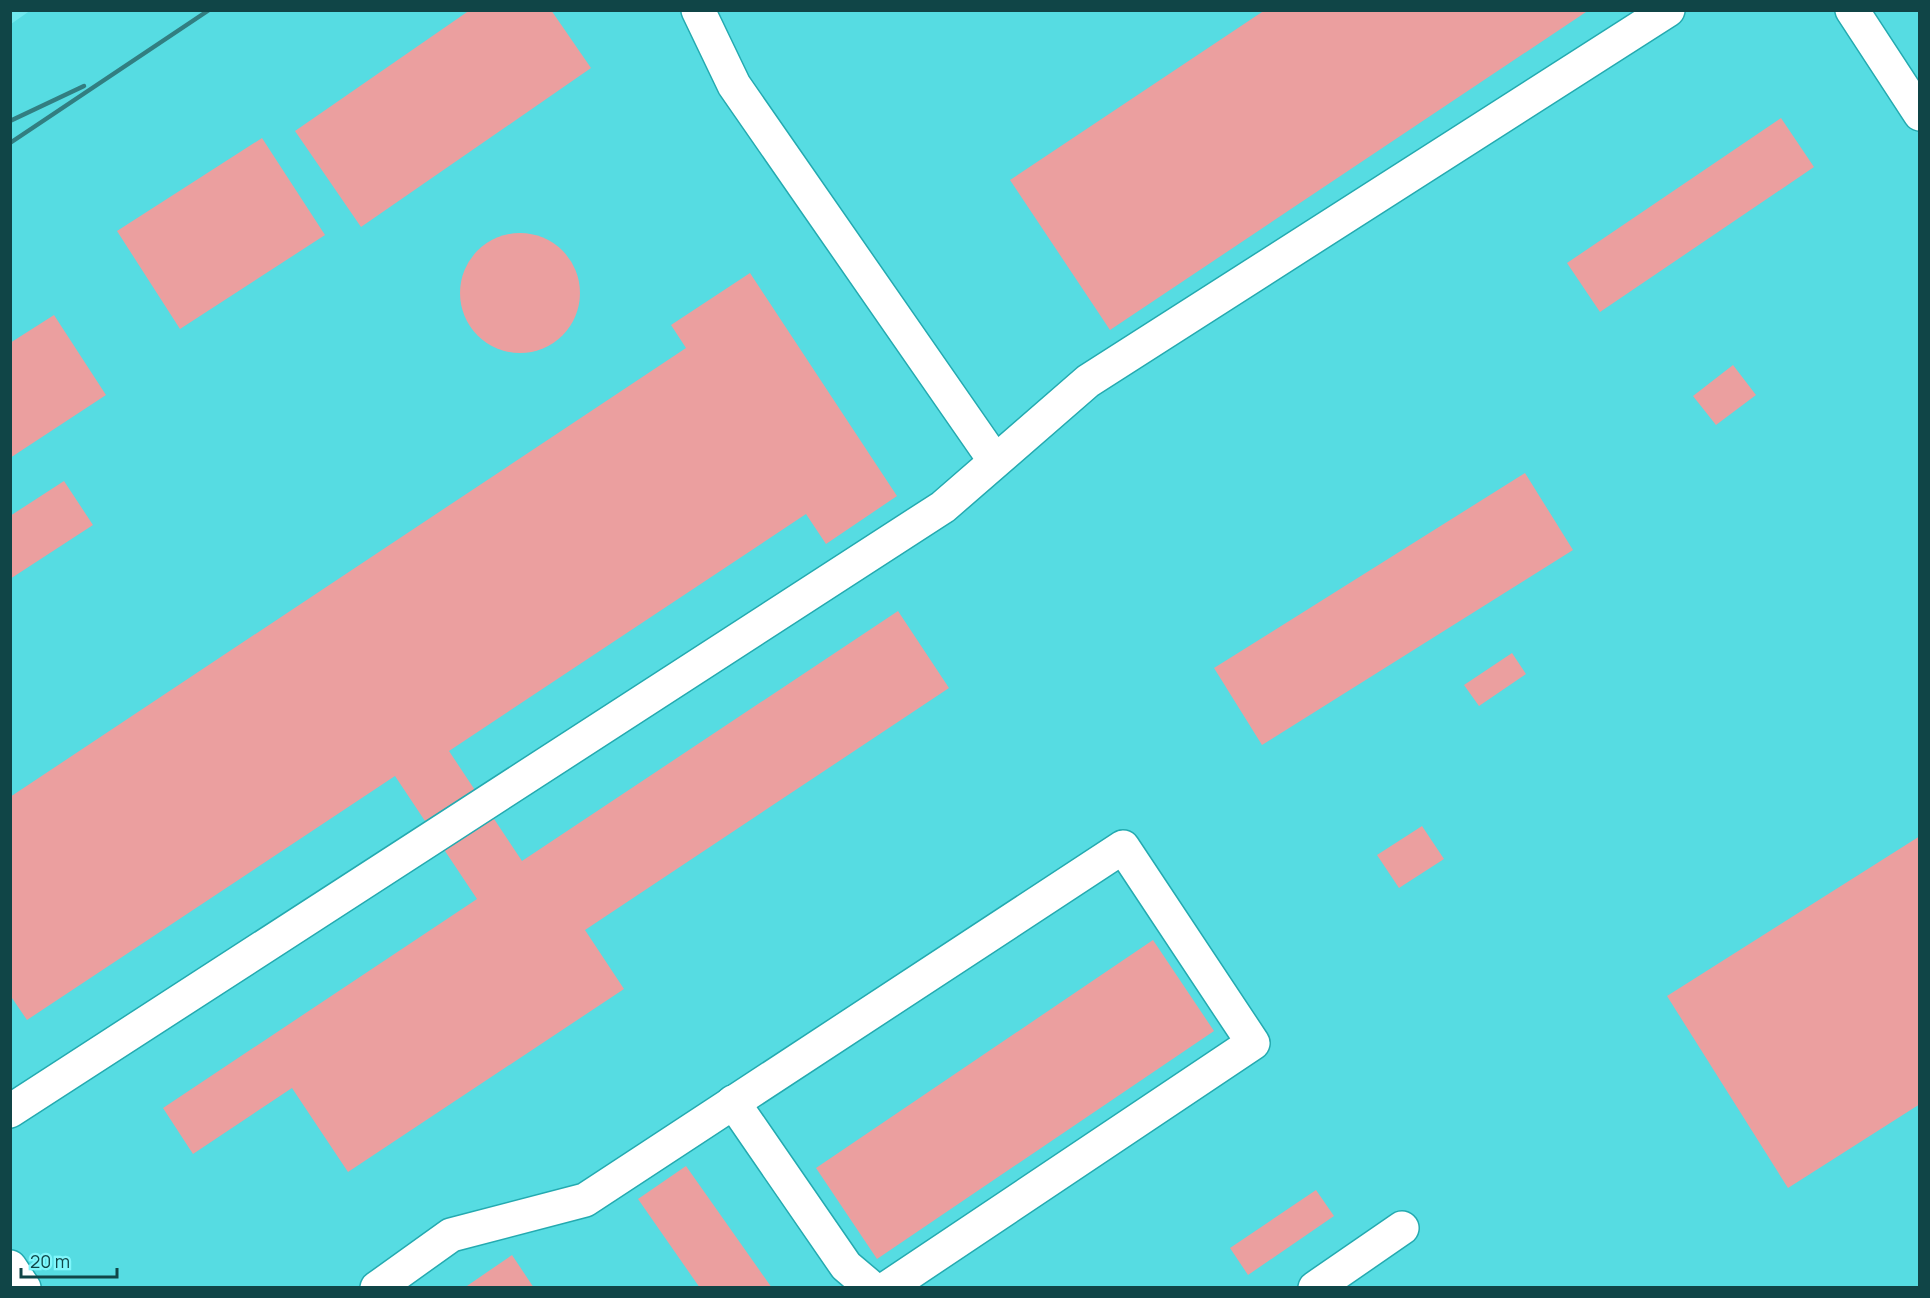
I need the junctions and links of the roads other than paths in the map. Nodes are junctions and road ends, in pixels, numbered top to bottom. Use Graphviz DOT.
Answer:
graph roads {
  1 [pos="698,10"];
  2 [pos="1668,10"];
  3 [pos="1852,10"];
  4 [pos="1920,114"];
  5 [pos="995,461"];
  6 [pos="733,1102"];
  7 [pos="10,1111"];
  8 [pos="1402,1228"];
  9 [pos="10,1267"];
  10 [pos="24,1287"];
  11 [pos="377,1287"];
  12 [pos="872,1287"];
  13 [pos="888,1287"];
  14 [pos="1315,1287"];
  1 -- 5 [label="lane"];
  2 -- 5 [label="lane"];
  3 -- 4 [label="lane"];
  5 -- 7 [label="lane"];
  6 -- 11 [label="lane"];
  6 -- 12 [label="lane"];
  6 -- 13 [label="lane"];
  8 -- 14 [label="lane"];
  9 -- 10 [label="lane"];
}
